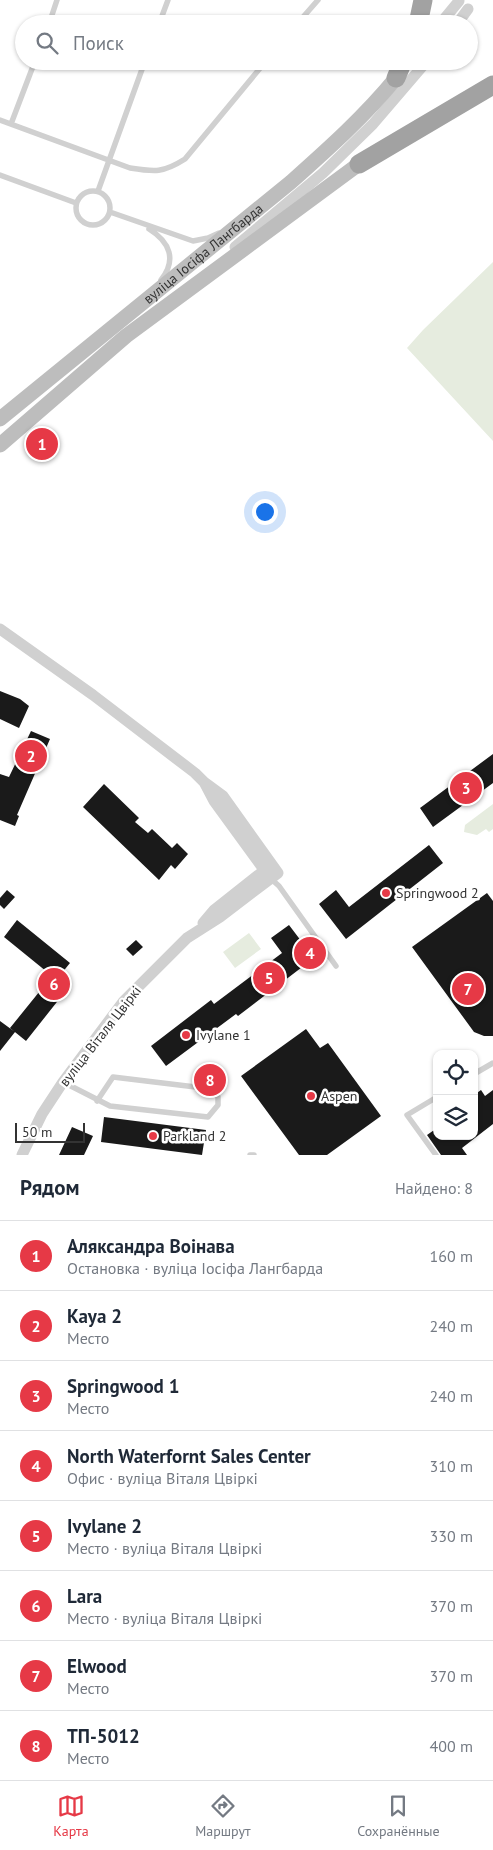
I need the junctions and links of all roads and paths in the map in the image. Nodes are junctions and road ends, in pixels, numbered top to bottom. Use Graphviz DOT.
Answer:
graph roads {
  1 [pos="57,0"];
  2 [pos="168,0"];
  3 [pos="318,0"];
  4 [pos="423,0"];
  5 [pos="458,2"];
  6 [pos="468,10"];
  7 [pos="51,15"];
  8 [pos="162,15"];
  9 [pos="305,15"];
  10 [pos="420,15"];
  11 [pos="447,15"];
  12 [pos="464,15"];
  13 [pos="31,70"];
  14 [pos="142,70"];
  15 [pos="258,70"];
  16 [pos="400,70"];
  17 [pos="420,70"];
  18 [pos="493,85"];
  19 [pos="0,120"];
  20 [pos="11,124"];
  21 [pos="109,160"];
  22 [pos="358,164"];
  23 [pos="0,175"];
  24 [pos="98,191"];
  25 [pos="76,203"];
  26 [pos="261,206"];
  27 [pos="110,212"];
  28 [pos="138,223"];
  29 [pos="135,309"];
  30 [pos="126,336"];
  31 [pos="0,419"];
  32 [pos="0,445"];
  33 [pos="0,628"];
  34 [pos="273,874"];
  35 [pos="336,966"];
  36 [pos="493,1063"];
  37 [pos="478,1072"];
  38 [pos="63,1082"];
  39 [pos="433,1099"];
  40 [pos="97,1101"];
  41 [pos="22,1155"];
  42 [pos="250,1155"];
  43 [pos="254,1155"];
  44 [pos="436,1155"];
  1 -- 7 [label="lane"];
  2 -- 8 [label="lane"];
  3 -- 9 [label="lane"];
  4 -- 10 [label="highway"];
  5 -- 11 [label="street"];
  6 -- 12 [label="street"];
  13 -- 20 [label="lane"];
  14 -- 21 [label="lane"];
  15 -- 21 [label="lane"];
  16 -- 26 [label="main road, вуліца Іосіфа Лангбарда"];
  17 -- 30 [label="street"];
  18 -- 22 [label="highway"];
  19 -- 20 [label="lane"];
  20 -- 21 [label="lane"];
  21 -- 24 [label="lane"];
  22 -- 30 [label="main road, вуліца Іосіфа Лангбарда"];
  23 -- 25 [label="lane"];
  24 -- 25 [label="lane"];
  24 -- 27 [label="lane"];
  25 -- 27 [label="lane"];
  26 -- 28 [label="lane"];
  26 -- 29 [label="main road, вуліца Іосіфа Лангбарда"];
  27 -- 28 [label="lane"];
  28 -- 29 [label="lane"];
  29 -- 31 [label="main road, вуліца Іосіфа Лангбарда"];
  30 -- 32 [label="main road, вуліца Іосіфа Лангбарда"];
  33 -- 34 [label="street"];
  34 -- 35 [label="lane"];
  34 -- 38 [label="street, вуліца Віталя Цвіркі"];
  36 -- 37 [label="lane"];
  38 -- 40 [label="lane"];
  38 -- 41 [label="street, вуліца Віталя Цвіркі"];
  39 -- 44 [label="lane"];
  40 -- 40 [label="lane"];
  42 -- 43 [label="lane"];
}
